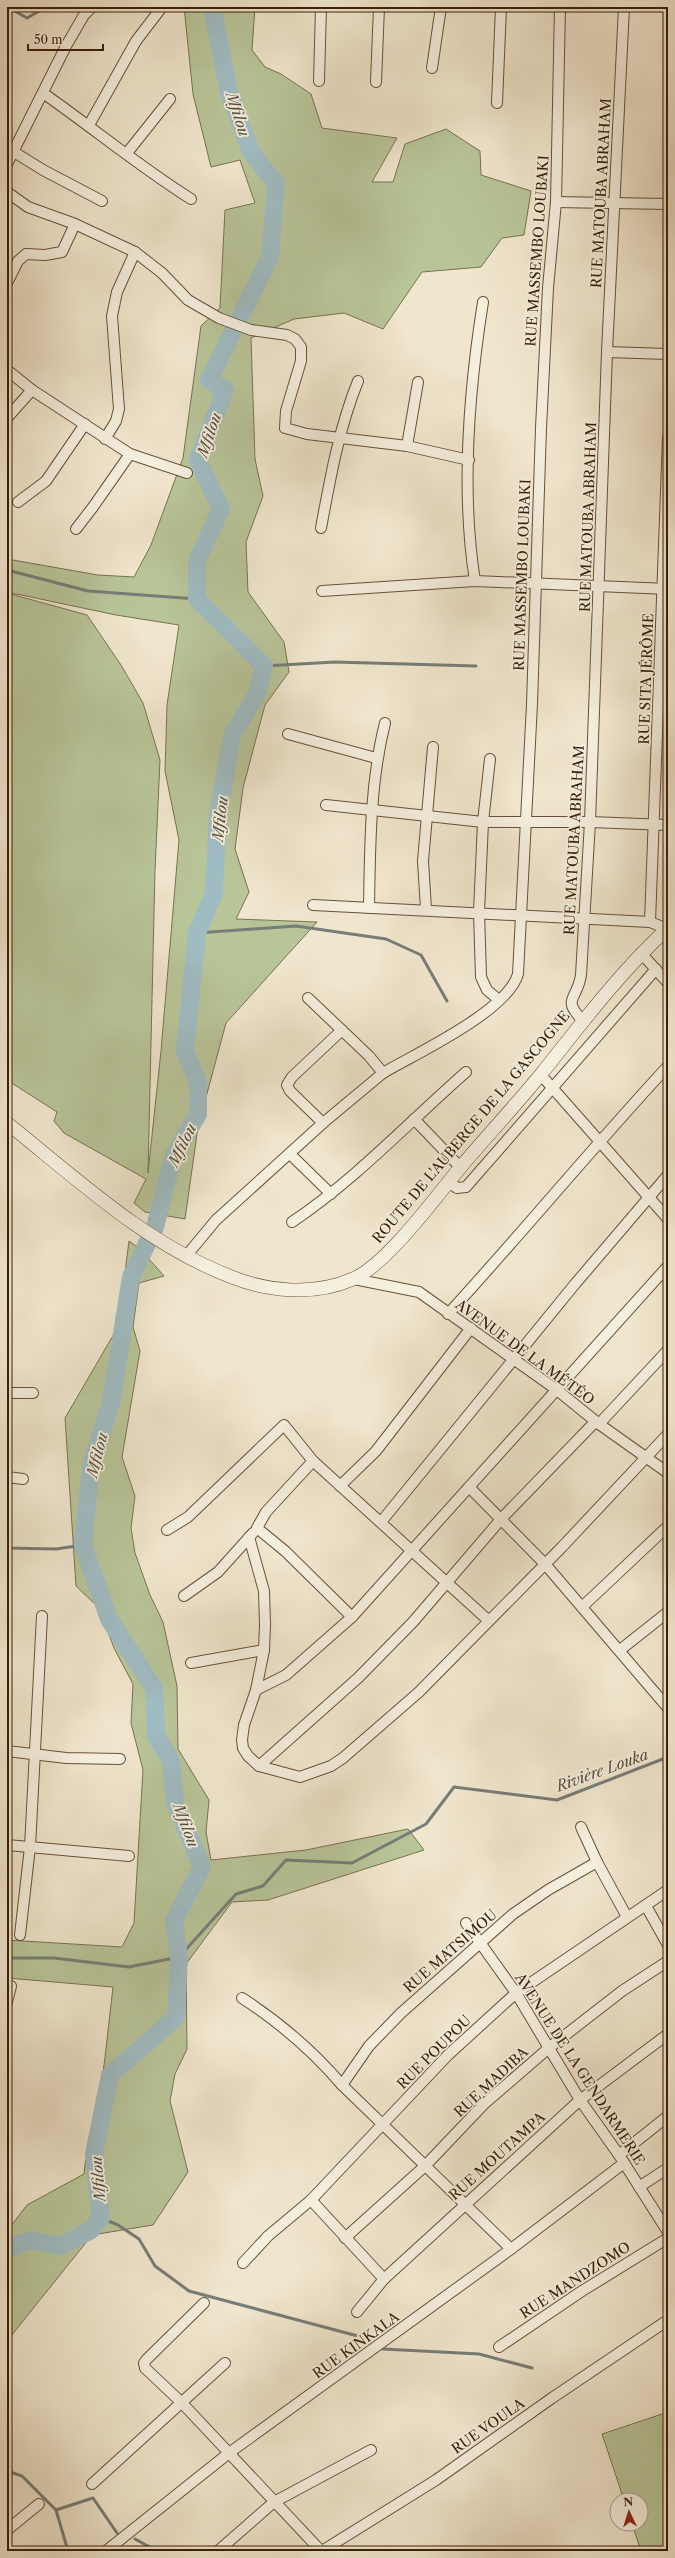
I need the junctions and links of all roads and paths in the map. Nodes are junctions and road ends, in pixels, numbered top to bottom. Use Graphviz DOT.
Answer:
graph roads {
  1 [pos="92,7"];
  2 [pos="162,7"];
  3 [pos="320,7"];
  4 [pos="379,7"];
  5 [pos="441,7"];
  6 [pos="500,7"];
  7 [pos="560,7"];
  8 [pos="624,7"];
  9 [pos="432,68"];
  10 [pos="319,81"];
  11 [pos="376,82"];
  12 [pos="42,93"];
  13 [pos="170,99"];
  14 [pos="497,103"];
  15 [pos="89,125"];
  16 [pos="14,152"];
  17 [pos="127,153"];
  18 [pos="7,164"];
  19 [pos="7,192"];
  20 [pos="191,199"];
  21 [pos="102,201"];
  22 [pos="556,202"];
  23 [pos="615,204"];
  24 [pos="668,204"];
  25 [pos="75,224"];
  26 [pos="135,252"];
  27 [pos="7,283"];
  28 [pos="483,302"];
  29 [pos="607,352"];
  30 [pos="668,354"];
  31 [pos="7,370"];
  32 [pos="358,380"];
  33 [pos="418,382"];
  34 [pos="32,390"];
  35 [pos="7,418"];
  36 [pos="85,424"];
  37 [pos="668,437"];
  38 [pos="342,438"];
  39 [pos="105,439"];
  40 [pos="407,446"];
  41 [pos="130,454"];
  42 [pos="469,460"];
  43 [pos="187,473"];
  44 [pos="18,502"];
  45 [pos="322,528"];
  46 [pos="76,529"];
  47 [pos="475,581"];
  48 [pos="536,583"];
  49 [pos="599,586"];
  50 [pos="666,589"];
  51 [pos="322,591"];
  52 [pos="384,723"];
  53 [pos="288,734"];
  54 [pos="433,747"];
  55 [pos="376,758"];
  56 [pos="490,759"];
  57 [pos="326,805"];
  58 [pos="372,810"];
  59 [pos="427,816"];
  60 [pos="525,821"];
  61 [pos="482,822"];
  62 [pos="590,822"];
  63 [pos="655,824"];
  64 [pos="668,825"];
  65 [pos="313,906"];
  66 [pos="369,908"];
  67 [pos="426,909"];
  68 [pos="479,912"];
  69 [pos="520,914"];
  70 [pos="584,918"];
  71 [pos="650,922"];
  72 [pos="668,928"];
  73 [pos="641,953"];
  74 [pos="656,969"];
  75 [pos="668,983"];
  76 [pos="308,998"];
  77 [pos="499,1000"];
  78 [pos="583,1021"];
  79 [pos="342,1030"];
  80 [pos="668,1066"];
  81 [pos="466,1072"];
  82 [pos="383,1073"];
  83 [pos="540,1075"];
  84 [pos="552,1088"];
  85 [pos="414,1119"];
  86 [pos="501,1121"];
  87 [pos="7,1122"];
  88 [pos="323,1123"];
  89 [pos="513,1135"];
  90 [pos="598,1142"];
  91 [pos="290,1154"];
  92 [pos="463,1164"];
  93 [pos="480,1172"];
  94 [pos="668,1175"];
  95 [pos="448,1182"];
  96 [pos="331,1194"];
  97 [pos="648,1197"];
  98 [pos="668,1219"];
  99 [pos="292,1222"];
  100 [pos="187,1255"];
  101 [pos="668,1266"];
  102 [pos="354,1279"];
  103 [pos="448,1314"];
  104 [pos="471,1328"];
  105 [pos="668,1350"];
  106 [pos="514,1360"];
  107 [pos="557,1390"];
  108 [pos="7,1393"];
  109 [pos="33,1393"];
  110 [pos="597,1423"];
  111 [pos="668,1434"];
  112 [pos="645,1457"];
  113 [pos="312,1461"];
  114 [pos="668,1473"];
  115 [pos="7,1477"];
  116 [pos="23,1479"];
  117 [pos="340,1486"];
  118 [pos="469,1486"];
  119 [pos="502,1518"];
  120 [pos="381,1522"];
  121 [pos="668,1526"];
  122 [pos="257,1528"];
  123 [pos="167,1530"];
  124 [pos="249,1537"];
  125 [pos="412,1550"];
  126 [pos="545,1564"];
  127 [pos="447,1582"];
  128 [pos="184,1596"];
  129 [pos="582,1607"];
  130 [pos="668,1612"];
  131 [pos="42,1616"];
  132 [pos="352,1617"];
  133 [pos="489,1621"];
  134 [pos="264,1650"];
  135 [pos="620,1650"];
  136 [pos="191,1664"];
  137 [pos="256,1690"];
  138 [pos="668,1708"];
  139 [pos="7,1751"];
  140 [pos="36,1754"];
  141 [pos="120,1758"];
  142 [pos="259,1766"];
  143 [pos="581,1827"];
  144 [pos="7,1844"];
  145 [pos="30,1847"];
  146 [pos="129,1856"];
  147 [pos="597,1862"];
  148 [pos="668,1890"];
  149 [pos="646,1906"];
  150 [pos="627,1917"];
  151 [pos="466,1922"];
  152 [pos="20,1935"];
  153 [pos="480,1943"];
  154 [pos="668,1944"];
  155 [pos="668,1961"];
  156 [pos="11,1986"];
  157 [pos="516,1993"];
  158 [pos="242,1998"];
  159 [pos="7,2002"];
  160 [pos="668,2034"];
  161 [pos="550,2047"];
  162 [pos="342,2085"];
  163 [pos="580,2100"];
  164 [pos="668,2116"];
  165 [pos="383,2124"];
  166 [pos="621,2159"];
  167 [pos="425,2166"];
  168 [pos="668,2168"];
  169 [pos="639,2187"];
  170 [pos="311,2200"];
  171 [pos="466,2204"];
  172 [pos="668,2232"];
  173 [pos="345,2238"];
  174 [pos="668,2238"];
  175 [pos="511,2249"];
  176 [pos="243,2263"];
  177 [pos="384,2279"];
  178 [pos="204,2303"];
  179 [pos="357,2312"];
  180 [pos="668,2320"];
  181 [pos="499,2347"];
  182 [pos="225,2363"];
  183 [pos="182,2403"];
  184 [pos="371,2450"];
  185 [pos="229,2453"];
  186 [pos="92,2484"];
  187 [pos="274,2502"];
  188 [pos="39,2504"];
  189 [pos="7,2530"];
  190 [pos="106,2551"];
  191 [pos="218,2551"];
  192 [pos="322,2551"];
  1 -- 12 [label="street"];
  2 -- 15 [label="street"];
  3 -- 10 [label="street"];
  4 -- 11 [label="street"];
  5 -- 9 [label="street"];
  6 -- 14 [label="street"];
  7 -- 22 [label="street, RUE MASSEMBO LOUBAKI"];
  8 -- 23 [label="street, RUE MATOUBA ABRAHAM"];
  12 -- 15 [label="street"];
  12 -- 16 [label="street"];
  13 -- 17 [label="street"];
  15 -- 17 [label="street"];
  16 -- 18 [label="street"];
  16 -- 21 [label="street"];
  17 -- 20 [label="street"];
  19 -- 25 [label="street"];
  22 -- 23 [label="street"];
  22 -- 48 [label="street, RUE MASSEMBO LOUBAKI"];
  23 -- 24 [label="street"];
  23 -- 29 [label="street, RUE MATOUBA ABRAHAM"];
  25 -- 26 [label="street"];
  25 -- 27 [label="street"];
  26 -- 38 [label="street"];
  26 -- 39 [label="street"];
  28 -- 42 [label="street"];
  29 -- 30 [label="street"];
  29 -- 49 [label="street, RUE MATOUBA ABRAHAM"];
  31 -- 34 [label="street"];
  32 -- 38 [label="street"];
  33 -- 40 [label="street"];
  34 -- 35 [label="street"];
  34 -- 36 [label="street"];
  36 -- 39 [label="street"];
  36 -- 44 [label="street"];
  37 -- 50 [label="street, RUE SITA JÉRÔME"];
  38 -- 40 [label="street"];
  38 -- 45 [label="street"];
  39 -- 41 [label="street"];
  40 -- 42 [label="street"];
  41 -- 43 [label="street"];
  41 -- 46 [label="street"];
  42 -- 47 [label="street"];
  47 -- 48 [label="street"];
  47 -- 51 [label="street"];
  48 -- 49 [label="street"];
  48 -- 60 [label="street, RUE MASSEMBO LOUBAKI"];
  49 -- 50 [label="street"];
  49 -- 62 [label="street, RUE MATOUBA ABRAHAM"];
  50 -- 63 [label="street, RUE SITA JÉRÔME"];
  52 -- 55 [label="street"];
  53 -- 55 [label="street"];
  54 -- 59 [label="street"];
  55 -- 58 [label="street"];
  56 -- 61 [label="street"];
  57 -- 58 [label="street"];
  58 -- 59 [label="street"];
  58 -- 66 [label="street"];
  59 -- 61 [label="street"];
  59 -- 67 [label="street"];
  60 -- 61 [label="street"];
  60 -- 62 [label="street"];
  60 -- 69 [label="street, RUE MASSEMBO LOUBAKI"];
  61 -- 68 [label="street"];
  62 -- 63 [label="street"];
  62 -- 70 [label="street, RUE MATOUBA ABRAHAM"];
  63 -- 64 [label="street"];
  63 -- 71 [label="street, RUE SITA JÉRÔME"];
  65 -- 66 [label="street"];
  66 -- 67 [label="street"];
  67 -- 68 [label="street"];
  68 -- 69 [label="street"];
  68 -- 77 [label="street"];
  69 -- 70 [label="street"];
  69 -- 77 [label="street, RUE MASSEMBO LOUBAKI"];
  70 -- 71 [label="street"];
  70 -- 78 [label="street, RUE MATOUBA ABRAHAM"];
  71 -- 72 [label="street"];
  72 -- 73 [label="street, ROUTE DE L'AUBERGE DE LA GASCOGNE"];
  73 -- 74 [label="street"];
  73 -- 78 [label="street, ROUTE DE L'AUBERGE DE LA GASCOGNE"];
  74 -- 75 [label="street"];
  74 -- 84 [label="street"];
  76 -- 79 [label="street"];
  77 -- 82 [label="street, RUE MASSEMBO LOUBAKI"];
  78 -- 83 [label="street, ROUTE DE L'AUBERGE DE LA GASCOGNE"];
  79 -- 82 [label="street"];
  79 -- 88 [label="street"];
  80 -- 90 [label="street"];
  81 -- 85 [label="street"];
  82 -- 88 [label="street, RUE MASSEMBO LOUBAKI"];
  83 -- 84 [label="street"];
  83 -- 86 [label="street, ROUTE DE L'AUBERGE DE LA GASCOGNE"];
  84 -- 89 [label="street"];
  84 -- 90 [label="street"];
  85 -- 92 [label="street"];
  85 -- 96 [label="street"];
  86 -- 89 [label="street"];
  86 -- 92 [label="street, ROUTE DE L'AUBERGE DE LA GASCOGNE"];
  87 -- 100 [label="street, ROUTE DE L'AUBERGE DE LA GASCOGNE"];
  88 -- 91 [label="street, RUE MASSEMBO LOUBAKI"];
  89 -- 93 [label="street"];
  90 -- 97 [label="street"];
  90 -- 103 [label="street"];
  91 -- 96 [label="street"];
  91 -- 100 [label="street, RUE MASSEMBO LOUBAKI"];
  92 -- 93 [label="street"];
  92 -- 95 [label="street, ROUTE DE L'AUBERGE DE LA GASCOGNE"];
  93 -- 95 [label="street"];
  94 -- 97 [label="street"];
  95 -- 102 [label="street, ROUTE DE L'AUBERGE DE LA GASCOGNE"];
  96 -- 99 [label="street"];
  97 -- 98 [label="street"];
  97 -- 106 [label="street"];
  100 -- 102 [label="street, ROUTE DE L'AUBERGE DE LA GASCOGNE"];
  101 -- 107 [label="street"];
  102 -- 103 [label="street, AVENUE DE LA MÉTÉO"];
  103 -- 104 [label="street, AVENUE DE LA MÉTÉO"];
  104 -- 106 [label="street, AVENUE DE LA MÉTÉO"];
  104 -- 117 [label="street"];
  105 -- 110 [label="street"];
  106 -- 107 [label="street, AVENUE DE LA MÉTÉO"];
  106 -- 120 [label="street"];
  107 -- 110 [label="street, AVENUE DE LA MÉTÉO"];
  107 -- 118 [label="street"];
  108 -- 109 [label="street"];
  110 -- 112 [label="street, AVENUE DE LA MÉTÉO"];
  110 -- 119 [label="street"];
  111 -- 112 [label="street"];
  112 -- 114 [label="street, AVENUE DE LA MÉTÉO"];
  112 -- 126 [label="street"];
  113 -- 117 [label="street"];
  113 -- 122 [label="street"];
  113 -- 123 [label="street"];
  115 -- 116 [label="street"];
  117 -- 120 [label="street"];
  118 -- 119 [label="street"];
  118 -- 125 [label="street"];
  119 -- 126 [label="street"];
  119 -- 127 [label="street"];
  120 -- 125 [label="street"];
  121 -- 129 [label="street"];
  122 -- 124 [label="street"];
  122 -- 132 [label="street"];
  124 -- 128 [label="street"];
  124 -- 134 [label="street"];
  125 -- 127 [label="street"];
  125 -- 132 [label="street"];
  126 -- 129 [label="street"];
  126 -- 133 [label="street"];
  127 -- 133 [label="street"];
  127 -- 142 [label="street"];
  129 -- 135 [label="street"];
  130 -- 135 [label="street"];
  131 -- 140 [label="street"];
  132 -- 137 [label="street"];
  133 -- 142 [label="street"];
  134 -- 136 [label="street"];
  134 -- 137 [label="street"];
  135 -- 138 [label="street"];
  137 -- 142 [label="street"];
  139 -- 140 [label="street"];
  140 -- 141 [label="street"];
  140 -- 145 [label="street"];
  143 -- 147 [label="street"];
  144 -- 145 [label="street"];
  145 -- 146 [label="street"];
  145 -- 152 [label="street"];
  147 -- 150 [label="street"];
  147 -- 153 [label="street, RUE MATSIMOU"];
  148 -- 149 [label="street, RUE POUPOU"];
  149 -- 150 [label="street, RUE POUPOU"];
  149 -- 154 [label="street"];
  150 -- 157 [label="street, RUE POUPOU"];
  151 -- 153 [label="street, AVENUE DE LA GENDARMERIE"];
  153 -- 157 [label="street, AVENUE DE LA GENDARMERIE"];
  153 -- 162 [label="street, RUE MATSIMOU"];
  155 -- 161 [label="street, RUE MADIBA"];
  156 -- 159 [label="street"];
  157 -- 161 [label="street, AVENUE DE LA GENDARMERIE"];
  157 -- 165 [label="street, RUE POUPOU"];
  158 -- 162 [label="street"];
  160 -- 163 [label="street, RUE MOUTAMPA"];
  161 -- 163 [label="street, AVENUE DE LA GENDARMERIE"];
  161 -- 167 [label="street, RUE MADIBA"];
  162 -- 165 [label="street"];
  163 -- 166 [label="street, AVENUE DE LA GENDARMERIE"];
  163 -- 171 [label="street, RUE MOUTAMPA"];
  164 -- 166 [label="street, RUE KINKALA"];
  165 -- 167 [label="street"];
  165 -- 170 [label="street, RUE POUPOU"];
  166 -- 169 [label="street, AVENUE DE LA GENDARMERIE"];
  166 -- 175 [label="street, RUE KINKALA"];
  167 -- 171 [label="street"];
  167 -- 173 [label="street, RUE MADIBA"];
  168 -- 169 [label="street"];
  169 -- 172 [label="street, AVENUE DE LA GENDARMERIE"];
  170 -- 173 [label="street"];
  170 -- 176 [label="street, RUE POUPOU"];
  171 -- 175 [label="street"];
  171 -- 177 [label="street, RUE MOUTAMPA"];
  173 -- 177 [label="street"];
  174 -- 181 [label="street, RUE MANDZOMO"];
  175 -- 185 [label="street, RUE KINKALA"];
  177 -- 179 [label="street, RUE MOUTAMPA"];
  178 -- 183 [label="street"];
  180 -- 192 [label="street, RUE VOULA"];
  182 -- 183 [label="street"];
  183 -- 185 [label="street"];
  183 -- 186 [label="street"];
  184 -- 187 [label="street"];
  185 -- 187 [label="street"];
  185 -- 190 [label="street, RUE KINKALA"];
  187 -- 191 [label="street"];
  187 -- 192 [label="street"];
  188 -- 189 [label="street"];
}
